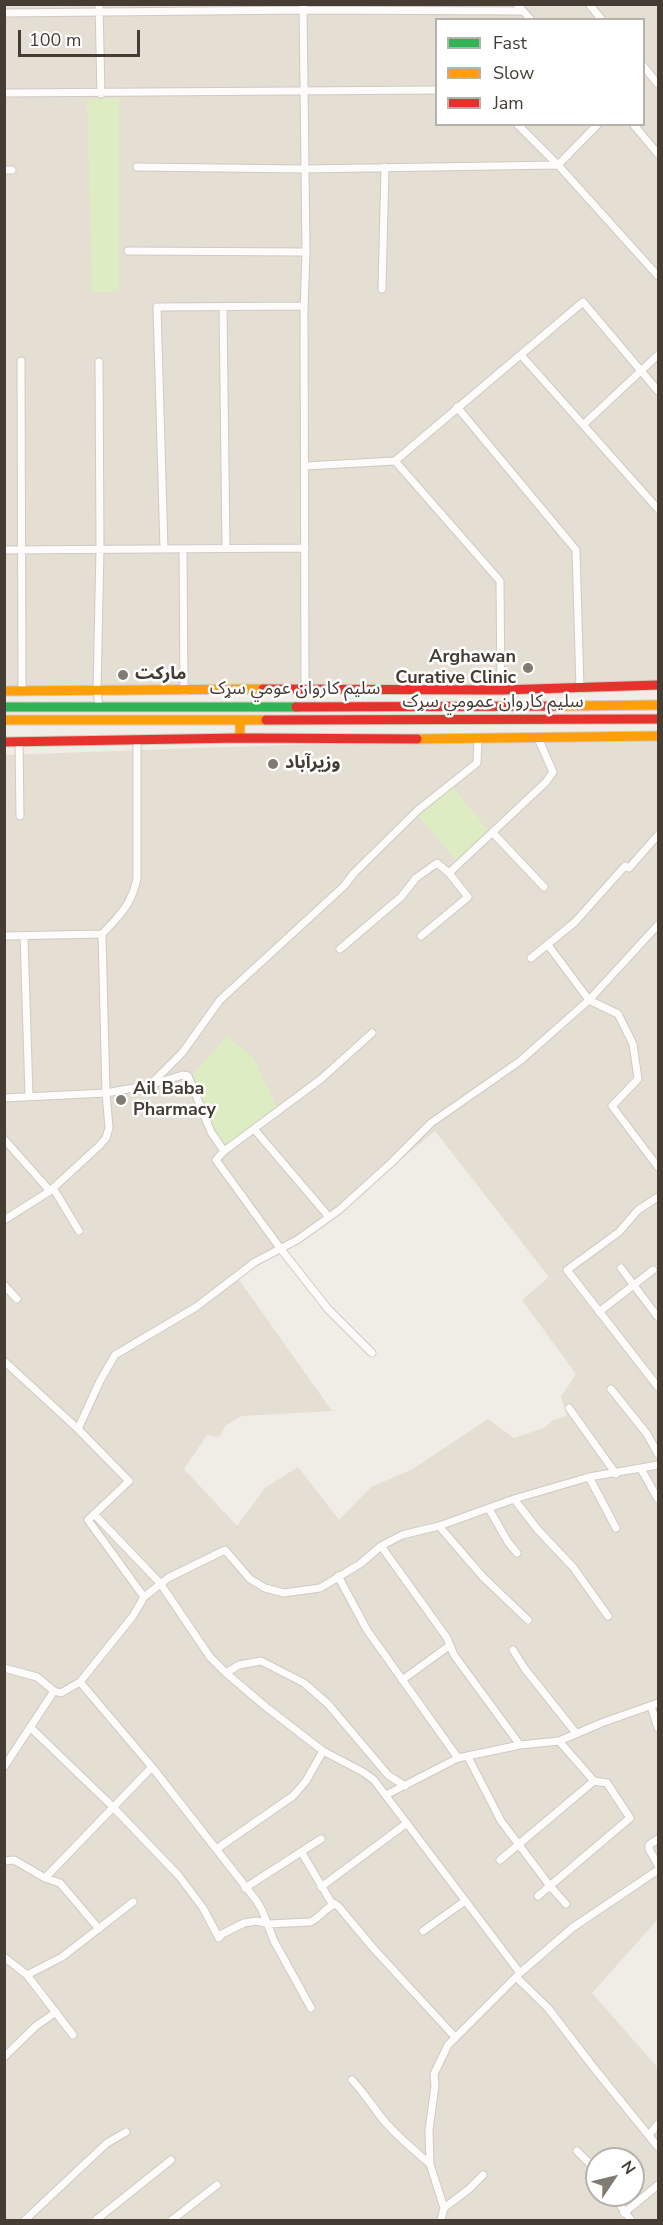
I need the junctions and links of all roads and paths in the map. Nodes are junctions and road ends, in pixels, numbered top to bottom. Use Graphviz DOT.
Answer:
graph roads {
  1 [pos="517,4"];
  2 [pos="589,4"];
  3 [pos="303,7"];
  4 [pos="99,8"];
  5 [pos="523,11"];
  6 [pos="4,13"];
  7 [pos="529,18"];
  8 [pos="600,18"];
  9 [pos="645,68"];
  10 [pos="658,84"];
  11 [pos="305,90"];
  12 [pos="435,90"];
  13 [pos="4,93"];
  14 [pos="100,94"];
  15 [pos="519,126"];
  16 [pos="596,126"];
  17 [pos="635,126"];
  18 [pos="658,154"];
  19 [pos="558,165"];
  20 [pos="137,167"];
  21 [pos="386,168"];
  22 [pos="304,169"];
  23 [pos="128,251"];
  24 [pos="306,252"];
  25 [pos="658,276"];
  26 [pos="382,289"];
  27 [pos="304,306"];
  28 [pos="224,307"];
  29 [pos="521,354"];
  30 [pos="658,355"];
  31 [pos="21,361"];
  32 [pos="99,362"];
  33 [pos="641,371"];
  34 [pos="658,391"];
  35 [pos="457,407"];
  36 [pos="584,424"];
  37 [pos="395,461"];
  38 [pos="305,466"];
  39 [pos="658,509"];
  40 [pos="226,548"];
  41 [pos="305,548"];
  42 [pos="100,549"];
  43 [pos="164,549"];
  44 [pos="183,549"];
  45 [pos="4,550"];
  46 [pos="22,550"];
  47 [pos="658,685"];
  48 [pos="305,688"];
  49 [pos="580,689"];
  50 [pos="501,690"];
  51 [pos="4,691"];
  52 [pos="22,691"];
  53 [pos="97,691"];
  54 [pos="184,691"];
  55 [pos="658,705"];
  56 [pos="4,706"];
  57 [pos="99,707"];
  58 [pos="342,707"];
  59 [pos="658,719"];
  60 [pos="4,720"];
  61 [pos="339,720"];
  62 [pos="240,721"];
  63 [pos="658,736"];
  64 [pos="240,738"];
  65 [pos="538,738"];
  66 [pos="137,740"];
  67 [pos="478,740"];
  68 [pos="4,742"];
  69 [pos="19,742"];
  70 [pos="20,816"];
  71 [pos="493,833"];
  72 [pos="658,835"];
  73 [pos="449,873"];
  74 [pos="544,887"];
  75 [pos="658,924"];
  76 [pos="102,934"];
  77 [pos="4,936"];
  78 [pos="24,936"];
  79 [pos="421,936"];
  80 [pos="548,945"];
  81 [pos="340,949"];
  82 [pos="531,958"];
  83 [pos="589,1000"];
  84 [pos="372,1034"];
  85 [pos="150,1085"];
  86 [pos="106,1094"];
  87 [pos="29,1096"];
  88 [pos="4,1098"];
  89 [pos="254,1129"];
  90 [pos="4,1138"];
  91 [pos="224,1151"];
  92 [pos="658,1167"];
  93 [pos="52,1189"];
  94 [pos="658,1197"];
  95 [pos="329,1217"];
  96 [pos="4,1220"];
  97 [pos="79,1230"];
  98 [pos="280,1248"];
  99 [pos="621,1268"];
  100 [pos="653,1270"];
  101 [pos="4,1285"];
  102 [pos="633,1286"];
  103 [pos="17,1299"];
  104 [pos="599,1312"];
  105 [pos="657,1316"];
  106 [pos="372,1353"];
  107 [pos="4,1361"];
  108 [pos="658,1388"];
  109 [pos="611,1389"];
  110 [pos="569,1408"];
  111 [pos="78,1429"];
  112 [pos="658,1454"];
  113 [pos="658,1465"];
  114 [pos="641,1469"];
  115 [pos="616,1474"];
  116 [pos="589,1477"];
  117 [pos="514,1499"];
  118 [pos="658,1499"];
  119 [pos="489,1509"];
  120 [pos="94,1514"];
  121 [pos="439,1526"];
  122 [pos="616,1528"];
  123 [pos="381,1546"];
  124 [pos="517,1553"];
  125 [pos="338,1576"];
  126 [pos="160,1583"];
  127 [pos="144,1597"];
  128 [pos="608,1616"];
  129 [pos="528,1620"];
  130 [pos="449,1646"];
  131 [pos="513,1650"];
  132 [pos="4,1668"];
  133 [pos="226,1673"];
  134 [pos="402,1680"];
  135 [pos="80,1682"];
  136 [pos="54,1692"];
  137 [pos="655,1705"];
  138 [pos="30,1727"];
  139 [pos="658,1728"];
  140 [pos="576,1733"];
  141 [pos="560,1741"];
  142 [pos="520,1745"];
  143 [pos="323,1751"];
  144 [pos="468,1757"];
  145 [pos="458,1758"];
  146 [pos="4,1767"];
  147 [pos="152,1767"];
  148 [pos="594,1780"];
  149 [pos="405,1786"];
  150 [pos="386,1795"];
  151 [pos="112,1806"];
  152 [pos="407,1823"];
  153 [pos="321,1839"];
  154 [pos="658,1839"];
  155 [pos="518,1844"];
  156 [pos="218,1848"];
  157 [pos="302,1852"];
  158 [pos="500,1860"];
  159 [pos="4,1861"];
  160 [pos="658,1865"];
  161 [pos="658,1870"];
  162 [pos="45,1878"];
  163 [pos="550,1886"];
  164 [pos="321,1887"];
  165 [pos="245,1888"];
  166 [pos="538,1896"];
  167 [pos="465,1901"];
  168 [pos="133,1902"];
  169 [pos="335,1904"];
  170 [pos="566,1904"];
  171 [pos="268,1924"];
  172 [pos="99,1929"];
  173 [pos="423,1931"];
  174 [pos="4,1957"];
  175 [pos="27,1975"];
  176 [pos="519,1975"];
  177 [pos="311,2008"];
  178 [pos="56,2012"];
  179 [pos="73,2035"];
  180 [pos="455,2037"];
  181 [pos="4,2056"];
  182 [pos="352,2080"];
  183 [pos="658,2124"];
  184 [pos="126,2132"];
  185 [pos="649,2135"];
  186 [pos="658,2147"];
  187 [pos="577,2151"];
  188 [pos="585,2159"];
  189 [pos="171,2160"];
  190 [pos="430,2164"];
  191 [pos="483,2175"];
  192 [pos="218,2185"];
  193 [pos="658,2185"];
  194 [pos="620,2207"];
  195 [pos="444,2208"];
  196 [pos="624,2213"];
  197 [pos="25,2220"];
  198 [pos="96,2220"];
  199 [pos="172,2220"];
  200 [pos="441,2220"];
  201 [pos="631,2220"];
  1 -- 5 [label="street"];
  2 -- 8 [label="street"];
  3 -- 4 [label="street"];
  3 -- 5 [label="street"];
  3 -- 11 [label="street"];
  4 -- 6 [label="street"];
  4 -- 14 [label="street"];
  5 -- 7 [label="street"];
  9 -- 10 [label="street"];
  11 -- 12 [label="street"];
  11 -- 14 [label="street"];
  11 -- 22 [label="street"];
  13 -- 14 [label="street"];
  15 -- 19 [label="street"];
  16 -- 19 [label="street"];
  17 -- 18 [label="street"];
  19 -- 21 [label="street"];
  19 -- 25 [label="street"];
  20 -- 22 [label="street"];
  21 -- 22 [label="street"];
  21 -- 26 [label="street"];
  22 -- 24 [label="street"];
  23 -- 24 [label="street"];
  24 -- 27 [label="street"];
  27 -- 28 [label="street"];
  27 -- 38 [label="street"];
  28 -- 40 [label="street"];
  28 -- 43 [label="street"];
  29 -- 33 [label="street"];
  29 -- 35 [label="street"];
  29 -- 36 [label="street"];
  30 -- 33 [label="street"];
  31 -- 46 [label="street"];
  32 -- 42 [label="street"];
  33 -- 34 [label="street"];
  33 -- 36 [label="street"];
  35 -- 37 [label="street"];
  35 -- 49 [label="street"];
  36 -- 39 [label="street"];
  37 -- 38 [label="street"];
  37 -- 50 [label="street"];
  38 -- 41 [label="street"];
  40 -- 41 [label="street"];
  40 -- 44 [label="street"];
  41 -- 48 [label="street"];
  42 -- 43 [label="street"];
  42 -- 46 [label="street"];
  42 -- 53 [label="street"];
  43 -- 44 [label="street"];
  44 -- 54 [label="street"];
  45 -- 46 [label="street"];
  46 -- 52 [label="street"];
  47 -- 49 [label="main road"];
  48 -- 50 [label="main road"];
  48 -- 54 [label="main road"];
  49 -- 50 [label="main road"];
  51 -- 52 [label="main road"];
  52 -- 53 [label="main road"];
  53 -- 54 [label="main road"];
  53 -- 57 [label="street"];
  55 -- 58 [label="main road, سلیم کاروان عومي سړک"];
  56 -- 57 [label="main road, سلیم کاروان عومي سړک"];
  57 -- 58 [label="main road, سلیم کاروان عومي سړک"];
  58 -- 61 [label="main road"];
  59 -- 61 [label="main road, سلیم کاروان عمومي سړک"];
  60 -- 62 [label="main road, سلیم کاروان عمومي سړک"];
  61 -- 62 [label="main road, سلیم کاروان عمومي سړک"];
  62 -- 64 [label="main road"];
  63 -- 65 [label="main road"];
  64 -- 66 [label="main road"];
  64 -- 67 [label="main road"];
  65 -- 67 [label="main road"];
  65 -- 71 [label="street"];
  66 -- 69 [label="main road"];
  66 -- 76 [label="street"];
  67 -- 85 [label="street"];
  68 -- 69 [label="main road"];
  69 -- 70 [label="street"];
  71 -- 73 [label="street"];
  71 -- 74 [label="street"];
  72 -- 80 [label="street"];
  73 -- 79 [label="street"];
  73 -- 81 [label="street"];
  75 -- 83 [label="street"];
  76 -- 78 [label="street"];
  76 -- 86 [label="street"];
  77 -- 78 [label="street"];
  78 -- 87 [label="street"];
  80 -- 82 [label="street"];
  80 -- 83 [label="street"];
  83 -- 92 [label="street"];
  83 -- 95 [label="street"];
  84 -- 89 [label="street"];
  85 -- 86 [label="street"];
  85 -- 91 [label="street"];
  86 -- 87 [label="street"];
  86 -- 93 [label="street"];
  87 -- 88 [label="street"];
  89 -- 91 [label="street"];
  89 -- 95 [label="street"];
  90 -- 93 [label="street"];
  91 -- 98 [label="street"];
  93 -- 96 [label="street"];
  93 -- 97 [label="street"];
  94 -- 104 [label="street"];
  95 -- 98 [label="street"];
  98 -- 106 [label="street"];
  98 -- 111 [label="street"];
  99 -- 102 [label="street"];
  100 -- 102 [label="street"];
  101 -- 103 [label="street"];
  102 -- 104 [label="street"];
  102 -- 105 [label="street"];
  104 -- 108 [label="street"];
  107 -- 111 [label="street"];
  109 -- 112 [label="street"];
  110 -- 115 [label="street"];
  111 -- 120 [label="street"];
  113 -- 114 [label="street"];
  114 -- 115 [label="street"];
  114 -- 118 [label="street"];
  115 -- 116 [label="street"];
  116 -- 117 [label="street"];
  116 -- 122 [label="street"];
  117 -- 119 [label="street"];
  117 -- 128 [label="street"];
  119 -- 121 [label="street"];
  119 -- 124 [label="street"];
  120 -- 126 [label="street"];
  120 -- 127 [label="street"];
  121 -- 123 [label="street"];
  121 -- 129 [label="street"];
  123 -- 125 [label="street"];
  123 -- 130 [label="street"];
  125 -- 126 [label="street"];
  125 -- 134 [label="street"];
  126 -- 127 [label="street"];
  126 -- 133 [label="street"];
  127 -- 135 [label="street"];
  130 -- 134 [label="street"];
  130 -- 142 [label="street"];
  131 -- 140 [label="street"];
  132 -- 136 [label="street"];
  133 -- 143 [label="street"];
  133 -- 149 [label="street"];
  134 -- 145 [label="street"];
  135 -- 136 [label="street"];
  135 -- 147 [label="street"];
  136 -- 138 [label="street"];
  137 -- 139 [label="street"];
  137 -- 140 [label="street"];
  138 -- 146 [label="street"];
  138 -- 151 [label="street"];
  140 -- 141 [label="street"];
  141 -- 142 [label="street"];
  141 -- 148 [label="street"];
  142 -- 144 [label="street"];
  143 -- 150 [label="street"];
  143 -- 156 [label="street"];
  144 -- 145 [label="street"];
  144 -- 155 [label="street"];
  145 -- 149 [label="street"];
  147 -- 151 [label="street"];
  147 -- 156 [label="street"];
  148 -- 155 [label="street"];
  148 -- 163 [label="street"];
  149 -- 150 [label="street"];
  150 -- 152 [label="street"];
  151 -- 162 [label="street"];
  151 -- 171 [label="street"];
  152 -- 164 [label="street"];
  152 -- 167 [label="street"];
  153 -- 157 [label="street"];
  154 -- 160 [label="street"];
  155 -- 158 [label="street"];
  155 -- 163 [label="street"];
  156 -- 165 [label="street"];
  157 -- 164 [label="street"];
  157 -- 165 [label="street"];
  159 -- 162 [label="street"];
  161 -- 176 [label="street"];
  162 -- 172 [label="street"];
  163 -- 166 [label="street"];
  163 -- 170 [label="street"];
  164 -- 169 [label="street"];
  165 -- 171 [label="street"];
  167 -- 173 [label="street"];
  167 -- 176 [label="street"];
  168 -- 172 [label="street"];
  169 -- 171 [label="street"];
  169 -- 180 [label="street"];
  171 -- 177 [label="street"];
  172 -- 175 [label="street"];
  174 -- 175 [label="street"];
  175 -- 178 [label="street"];
  176 -- 180 [label="street"];
  176 -- 185 [label="street"];
  178 -- 179 [label="street"];
  178 -- 181 [label="street"];
  180 -- 190 [label="street"];
  182 -- 190 [label="street"];
  183 -- 185 [label="street"];
  184 -- 197 [label="street"];
  185 -- 186 [label="street"];
  187 -- 188 [label="street"];
  189 -- 198 [label="street"];
  190 -- 195 [label="street"];
  191 -- 195 [label="street"];
  192 -- 199 [label="street"];
  193 -- 196 [label="street"];
  194 -- 196 [label="street"];
  195 -- 200 [label="street"];
  196 -- 201 [label="street"];
}
